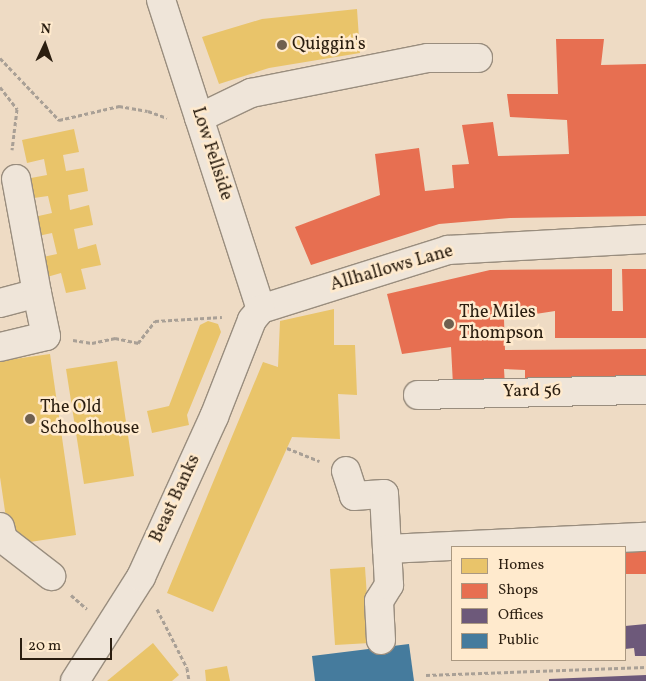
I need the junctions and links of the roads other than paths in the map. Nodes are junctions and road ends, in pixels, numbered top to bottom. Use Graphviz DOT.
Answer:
graph roads {
  1 [pos="161,0"];
  2 [pos="478,58"];
  3 [pos="201,126"];
  4 [pos="16,180"];
  5 [pos="646,239"];
  6 [pos="37,293"];
  7 [pos="0,302"];
  8 [pos="256,314"];
  9 [pos="0,347"];
  10 [pos="646,390"];
  11 [pos="418,395"];
  12 [pos="346,471"];
  13 [pos="0,527"];
  14 [pos="646,537"];
  15 [pos="451,546"];
  16 [pos="452,546"];
  17 [pos="387,549"];
  18 [pos="50,576"];
  19 [pos="381,640"];
  20 [pos="75,681"];
  1 -- 3 [label="street, Low Fellside"];
  2 -- 3 [label="street"];
  3 -- 8 [label="street, Low Fellside"];
  4 -- 6 [label="street"];
  5 -- 8 [label="street, Allhallows Lane"];
  6 -- 7 [label="street"];
  6 -- 9 [label="street"];
  8 -- 20 [label="street, Beast Banks"];
  10 -- 11 [label="street, Yard 56"];
  12 -- 17 [label="street"];
  13 -- 18 [label="street"];
  14 -- 16 [label="street"];
  15 -- 17 [label="street"];
  17 -- 19 [label="street"];
}
